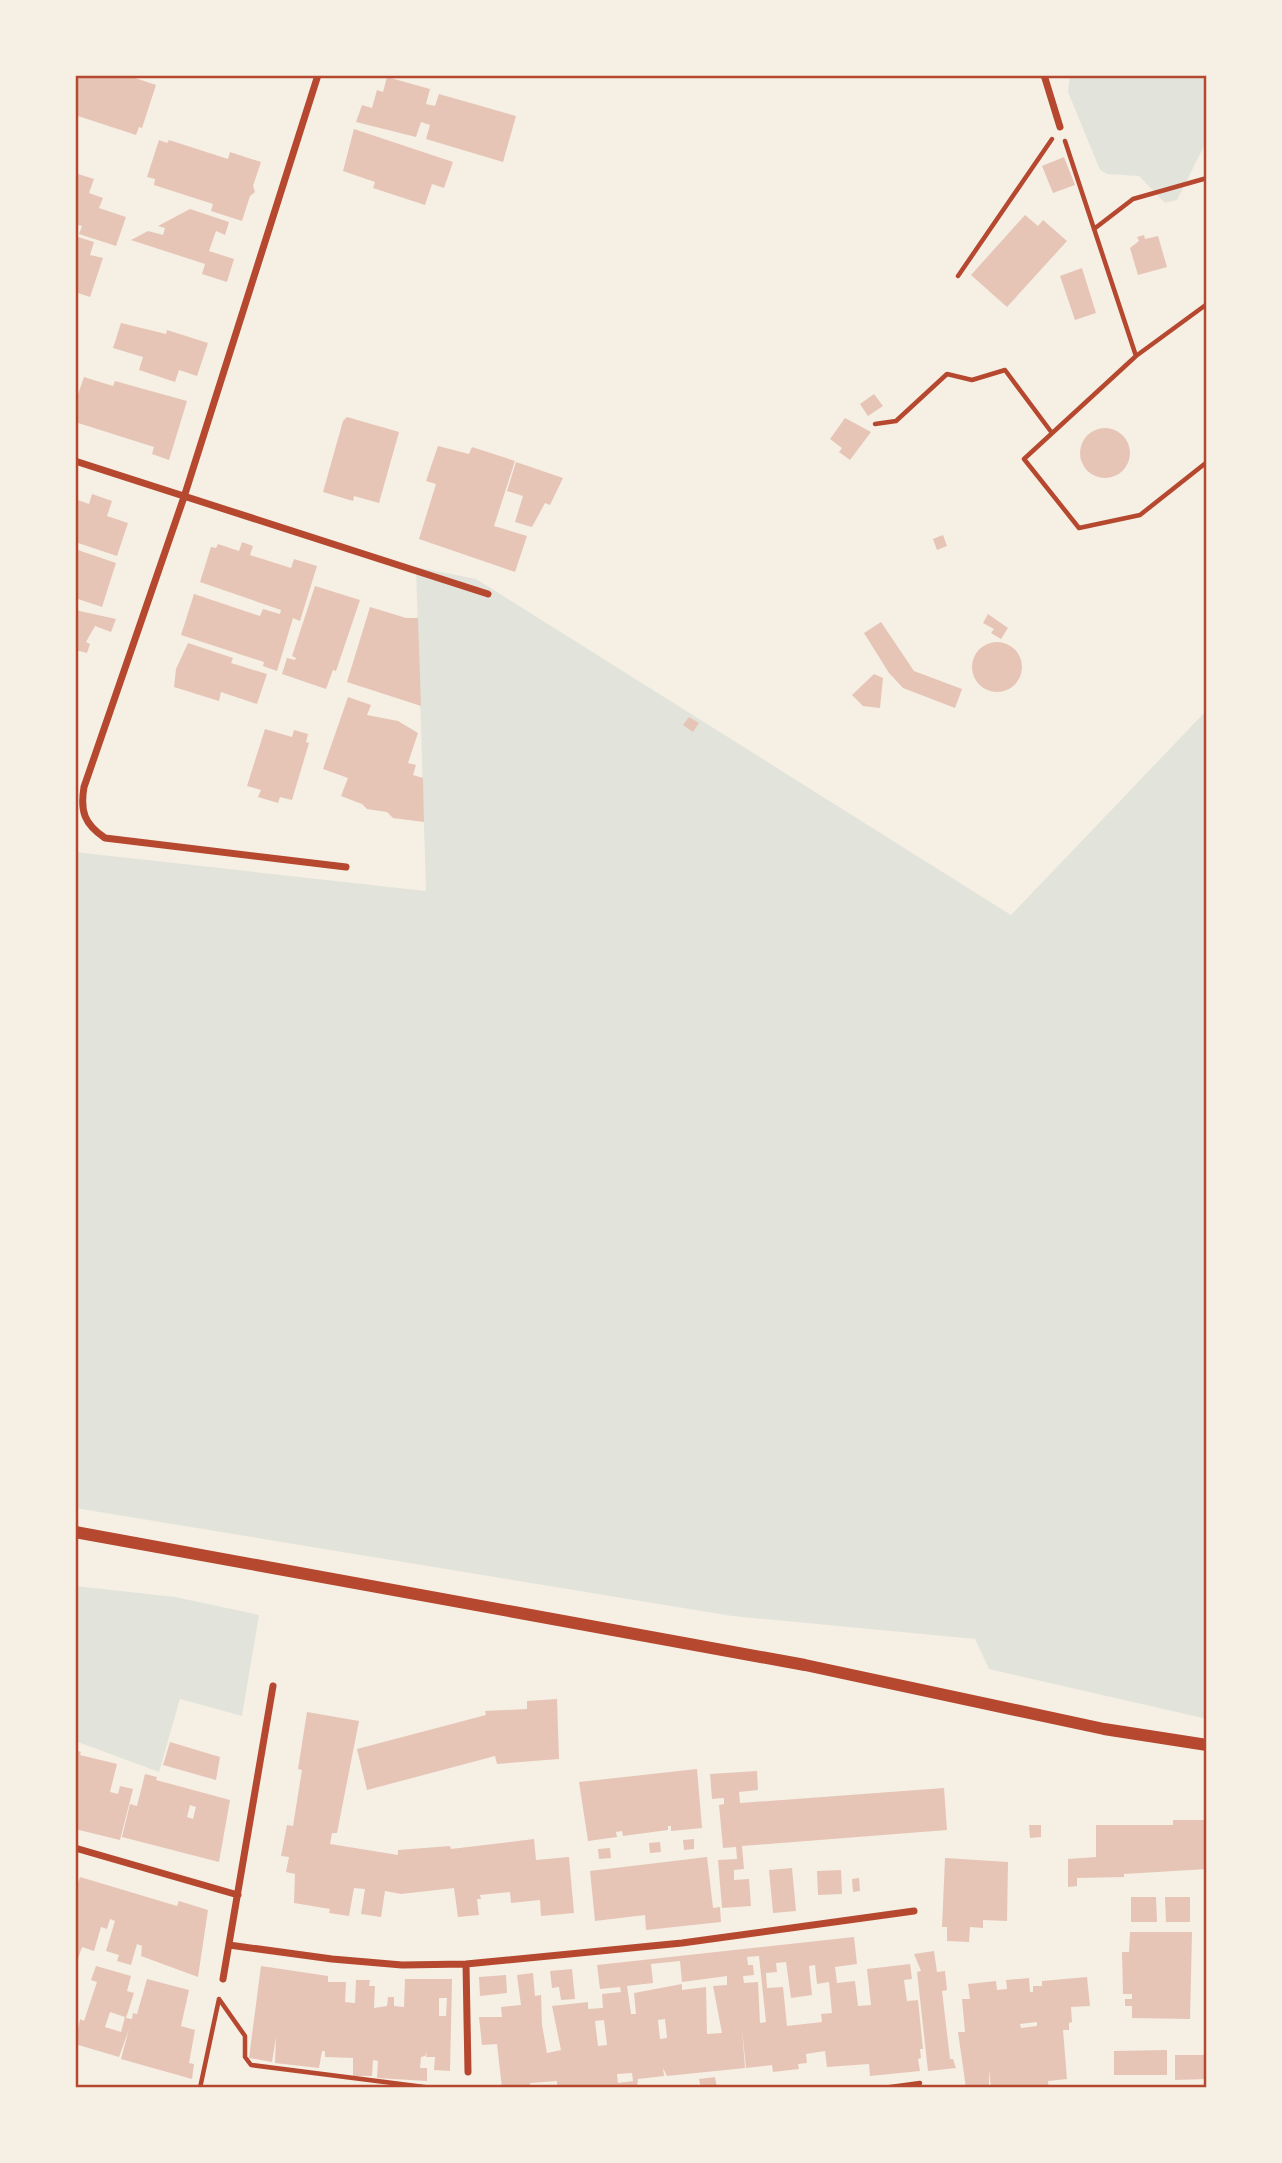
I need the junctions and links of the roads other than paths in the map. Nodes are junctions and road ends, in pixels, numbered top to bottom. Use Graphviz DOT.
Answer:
graph roads {
  1 [pos="318,75"];
  2 [pos="1044,75"];
  3 [pos="1060,127"];
  4 [pos="75,461"];
  5 [pos="184,497"];
  6 [pos="488,594"];
  7 [pos="346,867"];
  8 [pos="75,1532"];
  9 [pos="273,1686"];
  10 [pos="1207,1745"];
  11 [pos="75,1848"];
  12 [pos="238,1895"];
  13 [pos="914,1911"];
  14 [pos="229,1945"];
  15 [pos="466,1964"];
  16 [pos="223,1979"];
  17 [pos="468,2072"];
  1 -- 5 [label="street"];
  2 -- 3 [label="street"];
  4 -- 5 [label="street"];
  5 -- 6 [label="street"];
  5 -- 7 [label="street"];
  8 -- 10 [label="street"];
  9 -- 12 [label="street"];
  11 -- 12 [label="street"];
  12 -- 14 [label="street"];
  13 -- 15 [label="street"];
  14 -- 15 [label="street"];
  14 -- 16 [label="street"];
  15 -- 17 [label="street"];
}
